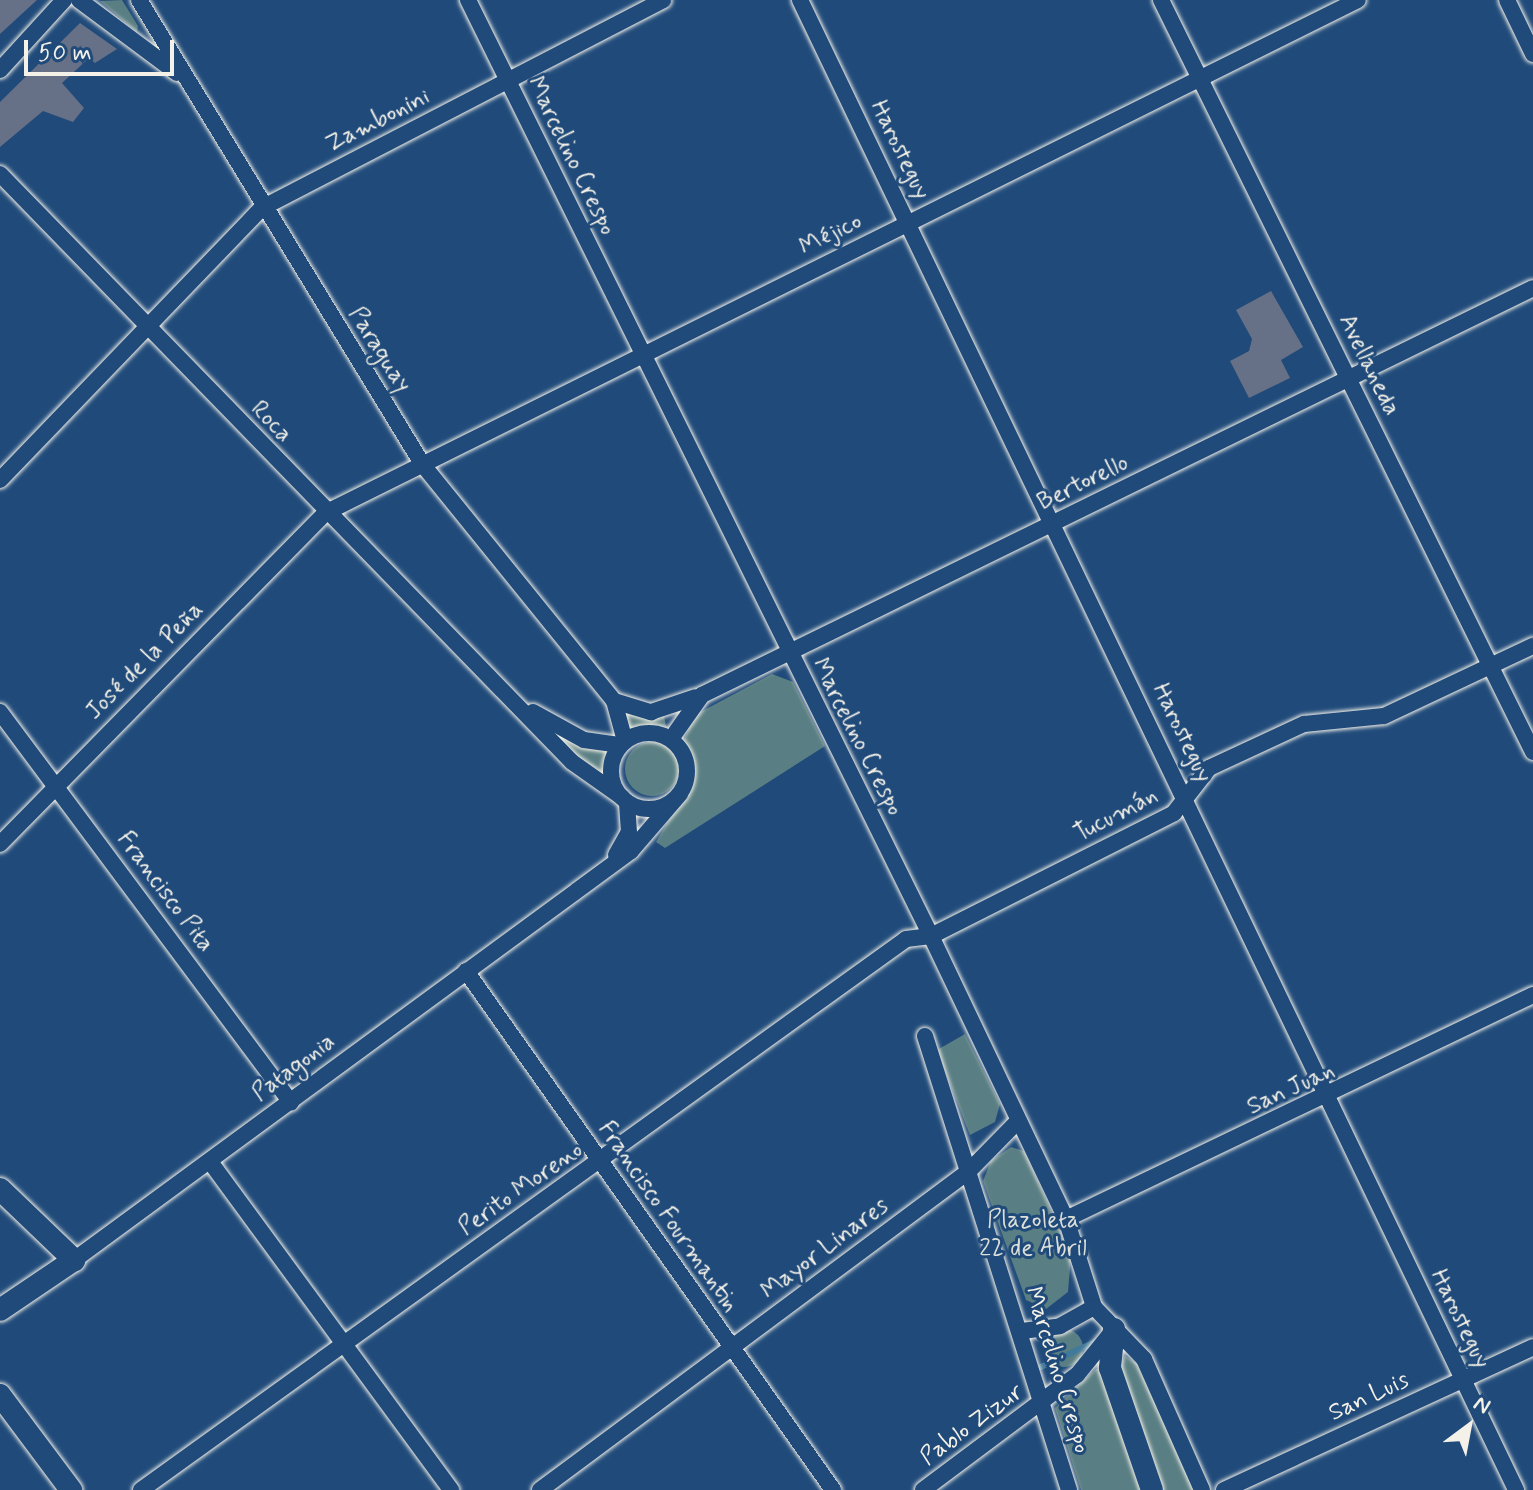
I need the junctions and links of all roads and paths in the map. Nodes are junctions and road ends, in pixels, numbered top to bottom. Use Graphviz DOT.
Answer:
graph roads {
  1 [pos="64,0"];
  2 [pos="79,0"];
  3 [pos="139,0"];
  4 [pos="468,0"];
  5 [pos="663,0"];
  6 [pos="800,0"];
  7 [pos="1161,0"];
  8 [pos="1358,0"];
  9 [pos="1507,0"];
  10 [pos="1533,54"];
  11 [pos="0,70"];
  12 [pos="185,79"];
  13 [pos="1201,79"];
  14 [pos="507,81"];
  15 [pos="0,174"];
  16 [pos="262,208"];
  17 [pos="909,223"];
  18 [pos="1533,288"];
  19 [pos="148,327"];
  20 [pos="642,356"];
  21 [pos="1348,379"];
  22 [pos="423,465"];
  23 [pos="0,480"];
  24 [pos="325,513"];
  25 [pos="1053,524"];
  26 [pos="1533,646"];
  27 [pos="789,654"];
  28 [pos="1492,667"];
  29 [pos="702,695"];
  30 [pos="511,698"];
  31 [pos="614,701"];
  32 [pos="0,712"];
  33 [pos="671,739"];
  34 [pos="623,743"];
  35 [pos="1533,752"];
  36 [pos="56,786"];
  37 [pos="680,794"];
  38 [pos="625,800"];
  39 [pos="1188,801"];
  40 [pos="0,844"];
  41 [pos="613,860"];
  42 [pos="931,936"];
  43 [pos="466,971"];
  44 [pos="1533,995"];
  45 [pos="925,1036"];
  46 [pos="1328,1099"];
  47 [pos="291,1102"];
  48 [pos="1016,1123"];
  49 [pos="600,1162"];
  50 [pos="211,1163"];
  51 [pos="969,1171"];
  52 [pos="0,1189"];
  53 [pos="1066,1219"];
  54 [pos="74,1260"];
  55 [pos="1094,1307"];
  56 [pos="0,1310"];
  57 [pos="1114,1329"];
  58 [pos="1022,1331"];
  59 [pos="343,1343"];
  60 [pos="1533,1347"];
  61 [pos="731,1350"];
  62 [pos="1463,1381"];
  63 [pos="0,1395"];
  64 [pos="1045,1401"];
  65 [pos="71,1490"];
  66 [pos="141,1490"];
  67 [pos="451,1490"];
  68 [pos="540,1490"];
  69 [pos="833,1490"];
  70 [pos="923,1490"];
  71 [pos="1069,1490"];
  72 [pos="1152,1490"];
  73 [pos="1202,1490"];
  74 [pos="1224,1490"];
  75 [pos="1516,1490"];
  1 -- 11 [label="street"];
  2 -- 12 [label="street"];
  3 -- 12 [label="street, Paraguay"];
  4 -- 14 [label="street, Marcelino Crespo"];
  5 -- 14 [label="street, Zambonini"];
  6 -- 17 [label="street, Harosteguy"];
  7 -- 13 [label="street, Avellaneda"];
  8 -- 13 [label="street, Méjico"];
  9 -- 10 [label="street"];
  12 -- 16 [label="street, Paraguay"];
  13 -- 17 [label="street, Méjico"];
  13 -- 21 [label="street, Avellaneda"];
  14 -- 16 [label="street, Zambonini"];
  14 -- 20 [label="street, Marcelino Crespo"];
  15 -- 19 [label="street, Roca"];
  16 -- 19 [label="street, Zambonini"];
  16 -- 22 [label="street, Paraguay"];
  17 -- 20 [label="street, Méjico"];
  17 -- 25 [label="street, Harosteguy"];
  18 -- 21 [label="street, Bertorello"];
  19 -- 23 [label="street, Zambonini"];
  19 -- 24 [label="street, Roca"];
  20 -- 22 [label="street, Méjico"];
  20 -- 27 [label="street, Marcelino Crespo"];
  21 -- 25 [label="street, Bertorello"];
  21 -- 28 [label="street, Avellaneda"];
  22 -- 24 [label="street, Méjico"];
  22 -- 31 [label="street, Paraguay"];
  24 -- 30 [label="street, Roca"];
  24 -- 36 [label="street, José de la Peña"];
  25 -- 27 [label="street, Bertorello"];
  25 -- 39 [label="street, Harosteguy"];
  26 -- 28 [label="street, Tucumán"];
  27 -- 29 [label="street, Bertorello"];
  27 -- 42 [label="street, Marcelino Crespo"];
  28 -- 35 [label="street, Avellaneda"];
  28 -- 39 [label="street, Tucumán"];
  29 -- 31 [label="street"];
  29 -- 33 [label="street, Bertorello"];
  30 -- 34 [label="street"];
  30 -- 38 [label="street"];
  31 -- 34 [label="street, Paraguay"];
  32 -- 36 [label="street, Francisco Pita"];
  33 -- 34 [label="street"];
  33 -- 37 [label="street"];
  34 -- 38 [label="street"];
  36 -- 40 [label="street, José de la Peña"];
  36 -- 47 [label="street, Francisco Pita"];
  37 -- 38 [label="street"];
  37 -- 41 [label="street, Patagonia"];
  38 -- 41 [label="street, Patagonia"];
  39 -- 42 [label="street, Tucumán"];
  39 -- 46 [label="street, Harosteguy"];
  41 -- 43 [label="street, Patagonia"];
  42 -- 48 [label="street, Marcelino Crespo"];
  42 -- 49 [label="street, Perito Moreno"];
  43 -- 47 [label="street, Patagonia"];
  43 -- 49 [label="street, Francisco Fourmantin"];
  44 -- 46 [label="street, San Juan"];
  45 -- 51 [label="street, Marcelino Crespo"];
  46 -- 53 [label="street, San Juan"];
  46 -- 62 [label="street, Harosteguy"];
  47 -- 50 [label="street, Patagonia"];
  48 -- 51 [label="street, Mayor Linares"];
  48 -- 53 [label="street, Marcelino Crespo"];
  49 -- 59 [label="street, Perito Moreno"];
  49 -- 61 [label="street, Francisco Fourmantin"];
  50 -- 54 [label="street, Patagonia"];
  50 -- 59 [label="street"];
  51 -- 58 [label="street, Marcelino Crespo"];
  51 -- 61 [label="street, Mayor Linares"];
  52 -- 54 [label="street"];
  53 -- 55 [label="street, Marcelino Crespo"];
  54 -- 56 [label="street, Patagonia"];
  55 -- 57 [label="street, Marcelino Crespo"];
  55 -- 58 [label="street"];
  57 -- 64 [label="street, Pablo Zizur"];
  57 -- 72 [label="street"];
  57 -- 73 [label="street, Marcelino Crespo"];
  58 -- 64 [label="street, Marcelino Crespo"];
  59 -- 66 [label="street, Perito Moreno"];
  59 -- 67 [label="street"];
  60 -- 62 [label="street, San Luis"];
  61 -- 68 [label="street, Mayor Linares"];
  61 -- 69 [label="street, Francisco Fourmantin"];
  62 -- 74 [label="street, San Luis"];
  62 -- 75 [label="street, Harosteguy"];
  63 -- 65 [label="street"];
  64 -- 70 [label="street, Pablo Zizur"];
  64 -- 71 [label="street, Marcelino Crespo"];
}
